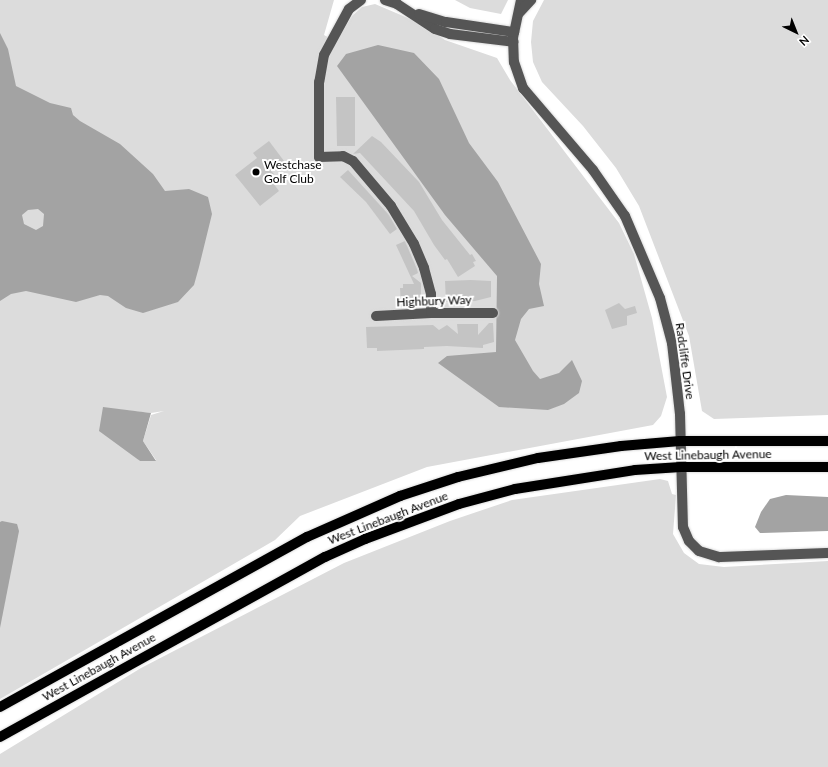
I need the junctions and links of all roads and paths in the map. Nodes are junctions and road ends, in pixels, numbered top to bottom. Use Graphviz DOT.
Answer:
graph roads {
  1 [pos="361,0"];
  2 [pos="385,0"];
  3 [pos="521,0"];
  4 [pos="531,0"];
  5 [pos="519,13"];
  6 [pos="514,37"];
  7 [pos="432,313"];
  8 [pos="493,313"];
  9 [pos="376,316"];
  10 [pos="680,441"];
  11 [pos="828,441"];
  12 [pos="681,467"];
  13 [pos="828,467"];
  14 [pos="828,553"];
  15 [pos="0,707"];
  16 [pos="0,737"];
  1 -- 7 [label="street"];
  2 -- 6 [label="street"];
  3 -- 5 [label="street, Radcliffe Drive"];
  4 -- 5 [label="street, Radcliffe Drive"];
  5 -- 6 [label="street, Radcliffe Drive"];
  6 -- 10 [label="street, Radcliffe Drive"];
  7 -- 8 [label="street, Highbury Way"];
  7 -- 9 [label="street, Highbury Way"];
  10 -- 11 [label="main road, West Linebaugh Avenue"];
  10 -- 12 [label="street, Radcliffe Drive"];
  10 -- 15 [label="main road, West Linebaugh Avenue"];
  12 -- 13 [label="main road, West Linebaugh Avenue"];
  12 -- 14 [label="street, Radcliffe Drive"];
  12 -- 16 [label="main road, West Linebaugh Avenue"];
}
